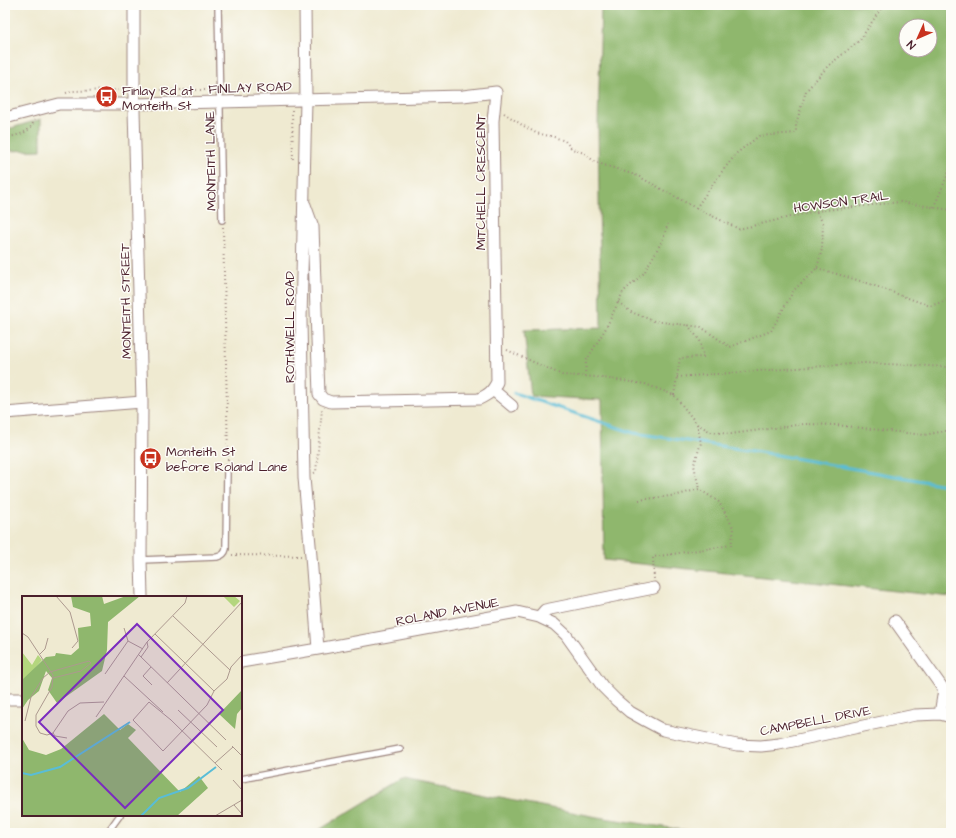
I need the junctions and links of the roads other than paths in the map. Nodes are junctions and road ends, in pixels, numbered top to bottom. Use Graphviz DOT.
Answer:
graph roads {
  1 [pos="134,5"];
  2 [pos="218,5"];
  3 [pos="305,5"];
  4 [pos="306,100"];
  5 [pos="220,102"];
  6 [pos="134,104"];
  7 [pos="5,118"];
  8 [pos="304,205"];
  9 [pos="222,220"];
  10 [pos="493,390"];
  11 [pos="142,402"];
  12 [pos="512,406"];
  13 [pos="5,414"];
  14 [pos="227,468"];
  15 [pos="141,560"];
  16 [pos="654,588"];
  17 [pos="142,596"];
  18 [pos="540,617"];
  19 [pos="895,621"];
  20 [pos="318,649"];
  21 [pos="242,662"];
  22 [pos="5,699"];
  23 [pos="22,699"];
  24 [pos="940,714"];
  25 [pos="951,717"];
  26 [pos="400,749"];
  27 [pos="242,779"];
  28 [pos="119,816"];
  29 [pos="107,833"];
  1 -- 6 [label="street, MONTEITH STREET"];
  2 -- 5 [label="lane, MONTEITH LANE"];
  3 -- 4 [label="street, ROTHWELL ROAD"];
  4 -- 5 [label="street, FINLAY ROAD"];
  4 -- 8 [label="street, ROTHWELL ROAD"];
  4 -- 10 [label="street, MITCHELL CRESCENT"];
  5 -- 6 [label="street, FINLAY ROAD"];
  5 -- 9 [label="lane, MONTEITH LANE"];
  6 -- 7 [label="street, FINLAY ROAD"];
  6 -- 11 [label="street, MONTEITH STREET"];
  8 -- 10 [label="street"];
  8 -- 20 [label="street, ROTHWELL ROAD"];
  10 -- 12 [label="street"];
  11 -- 13 [label="street"];
  11 -- 15 [label="street, MONTEITH STREET"];
  14 -- 15 [label="lane"];
  15 -- 17 [label="street, MONTEITH STREET"];
  16 -- 18 [label="street"];
  18 -- 20 [label="street, ROLAND AVENUE"];
  18 -- 24 [label="street, CAMPBELL DRIVE"];
  19 -- 24 [label="street"];
  20 -- 21 [label="street, ROLAND AVENUE"];
  22 -- 23 [label="street"];
  24 -- 25 [label="street, CAMPBELL DRIVE"];
  26 -- 27 [label="lane"];
  28 -- 29 [label="lane"];
}
